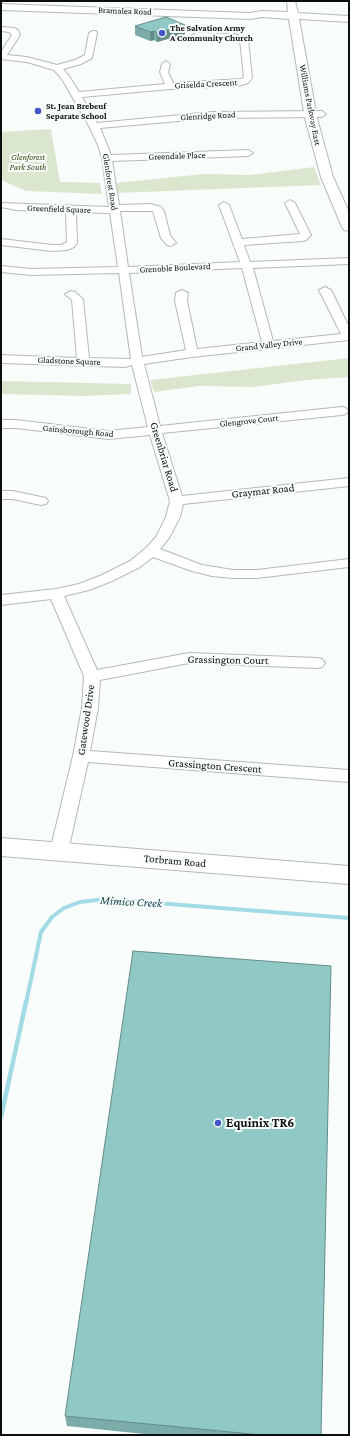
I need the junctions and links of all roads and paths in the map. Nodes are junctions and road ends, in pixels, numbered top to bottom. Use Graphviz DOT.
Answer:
graph roads {
  1 [pos="291,1"];
  2 [pos="301,1"];
  3 [pos="1,7"];
  4 [pos="349,19"];
  5 [pos="302,22"];
  6 [pos="1,29"];
  7 [pos="93,32"];
  8 [pos="196,34"];
  9 [pos="2,57"];
  10 [pos="166,64"];
  11 [pos="57,68"];
  12 [pos="316,79"];
  13 [pos="170,86"];
  14 [pos="76,95"];
  15 [pos="317,111"];
  16 [pos="94,126"];
  17 [pos="248,153"];
  18 [pos="107,158"];
  19 [pos="349,200"];
  20 [pos="290,203"];
  21 [pos="4,205"];
  22 [pos="224,205"];
  23 [pos="71,209"];
  24 [pos="114,209"];
  25 [pos="349,227"];
  26 [pos="1,242"];
  27 [pos="237,242"];
  28 [pos="171,243"];
  29 [pos="349,261"];
  30 [pos="246,264"];
  31 [pos="1,269"];
  32 [pos="123,270"];
  33 [pos="325,290"];
  34 [pos="182,293"];
  35 [pos="71,294"];
  36 [pos="269,346"];
  37 [pos="192,353"];
  38 [pos="1,359"];
  39 [pos="137,361"];
  40 [pos="83,362"];
  41 [pos="342,411"];
  42 [pos="1,424"];
  43 [pos="155,431"];
  44 [pos="349,482"];
  45 [pos="1,495"];
  46 [pos="41,501"];
  47 [pos="177,501"];
  48 [pos="151,551"];
  49 [pos="349,563"];
  50 [pos="56,594"];
  51 [pos="1,600"];
  52 [pos="318,662"];
  53 [pos="92,676"];
  54 [pos="81,756"];
  55 [pos="349,776"];
  56 [pos="1,847"];
  57 [pos="59,851"];
  58 [pos="349,875"];
  1 -- 5 [label="main road, Williams Parkway East"];
  2 -- 5 [label="main road, Williams Parkway East"];
  3 -- 5 [label="main road, Bramalea Road"];
  4 -- 5 [label="main road, Bramalea Road"];
  5 -- 12 [label="main road, Williams Parkway East"];
  5 -- 15 [label="main road, Williams Parkway East"];
  6 -- 9 [label="street"];
  7 -- 11 [label="street"];
  8 -- 13 [label="street, Griselda Crescent"];
  9 -- 11 [label="street"];
  10 -- 13 [label="street"];
  11 -- 14 [label="street, Glenforest Road"];
  13 -- 14 [label="street, Griselda Crescent"];
  14 -- 16 [label="street, Glenforest Road"];
  15 -- 16 [label="street, Glenridge Road"];
  15 -- 19 [label="main road, Williams Parkway East"];
  15 -- 25 [label="main road, Williams Parkway East"];
  16 -- 18 [label="street, Glenforest Road"];
  17 -- 18 [label="street, Greendale Place"];
  18 -- 24 [label="street, Glenforest Road"];
  20 -- 27 [label="street"];
  21 -- 23 [label="street, Greenfield Square"];
  22 -- 27 [label="street"];
  23 -- 24 [label="street, Greenfield Square"];
  23 -- 26 [label="street"];
  24 -- 28 [label="street, Greenfield Square"];
  24 -- 32 [label="street, Glenforest Road"];
  27 -- 30 [label="street"];
  29 -- 30 [label="street, Grenoble Boulevard"];
  30 -- 32 [label="street, Grenoble Boulevard"];
  30 -- 36 [label="street"];
  31 -- 32 [label="street, Grenoble Boulevard"];
  32 -- 39 [label="street, Greenbriar Road"];
  33 -- 36 [label="street, Grand Valley Drive"];
  34 -- 37 [label="street"];
  35 -- 40 [label="street"];
  36 -- 37 [label="street, Grand Valley Drive"];
  37 -- 39 [label="street, Grand Valley Drive"];
  38 -- 40 [label="street, Gladstone Square"];
  39 -- 40 [label="street, Gladstone Square"];
  39 -- 43 [label="street, Greenbriar Road"];
  41 -- 43 [label="street, Glengrove Court"];
  42 -- 43 [label="street, Gainsborough Road"];
  43 -- 47 [label="street, Greenbriar Road"];
  44 -- 47 [label="street, Graymar Road"];
  45 -- 46 [label="street"];
  47 -- 48 [label="street, Greenbriar Road"];
  48 -- 49 [label="street"];
  48 -- 50 [label="street, Greenbriar Road"];
  50 -- 51 [label="street, Greenbriar Road"];
  50 -- 53 [label="street, Gatewood Drive"];
  52 -- 53 [label="street, Grassington Court"];
  53 -- 54 [label="street, Gatewood Drive"];
  54 -- 55 [label="street, Grassington Crescent"];
  54 -- 57 [label="street, Gatewood Drive"];
  56 -- 57 [label="main road, Torbram Road"];
  57 -- 58 [label="main road, Torbram Road"];
}
